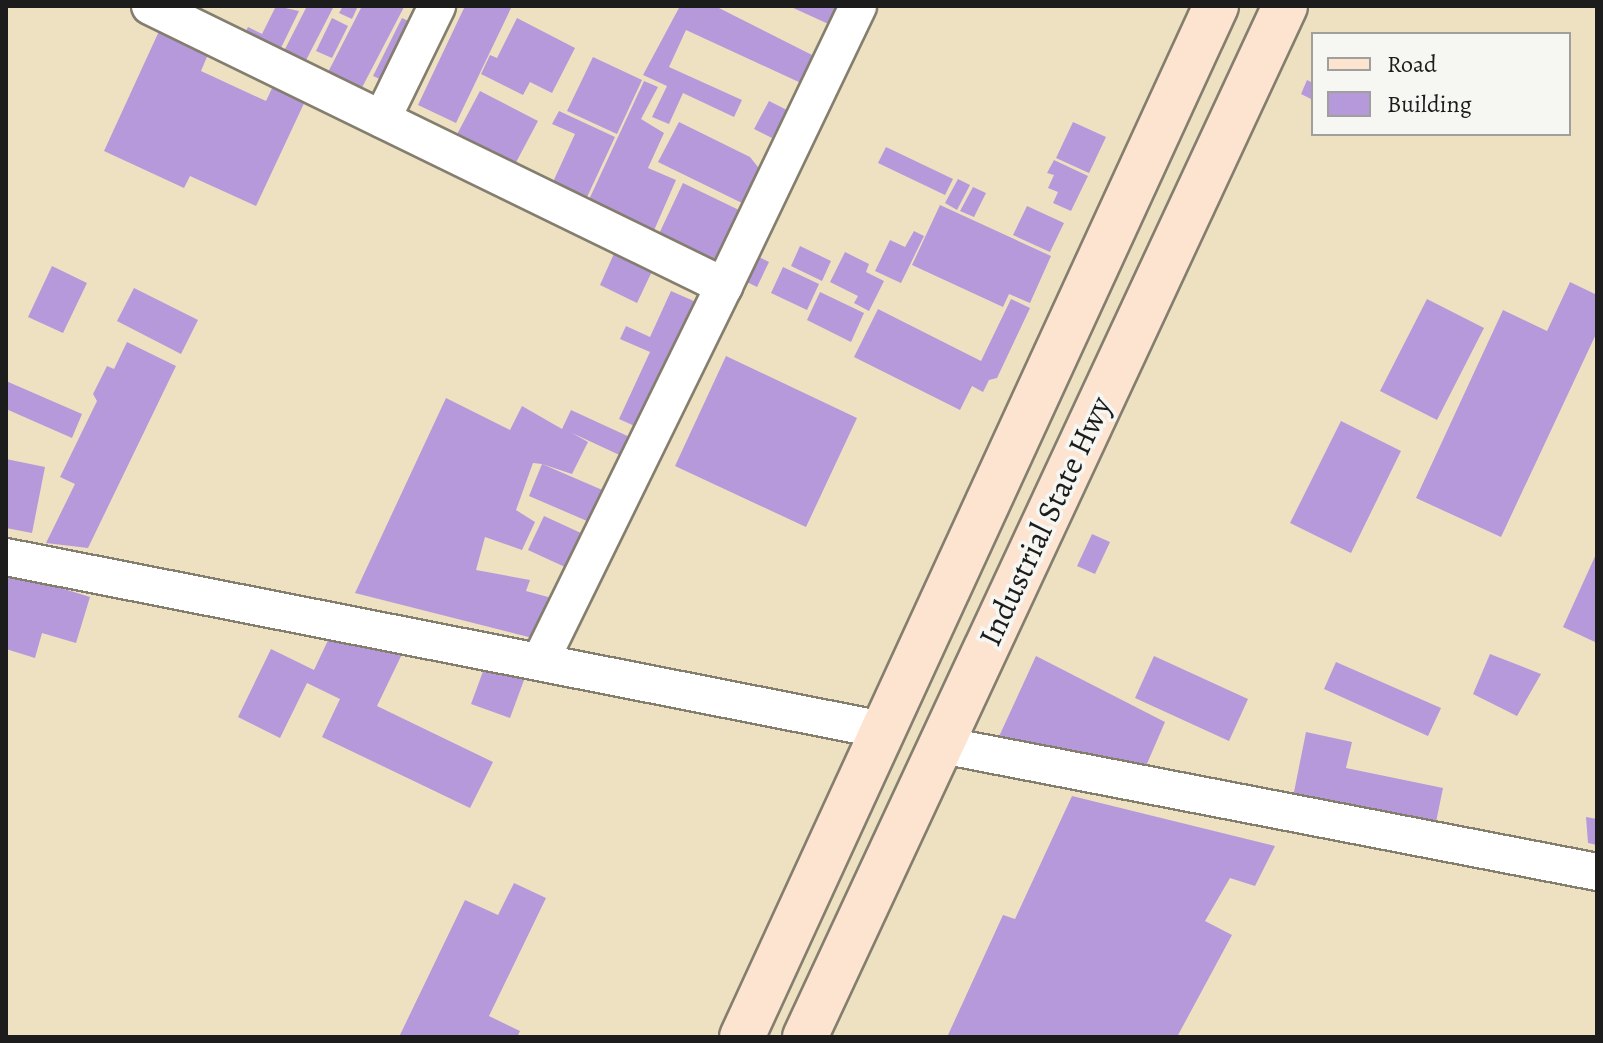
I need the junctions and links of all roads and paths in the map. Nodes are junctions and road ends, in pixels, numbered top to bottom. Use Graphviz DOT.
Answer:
graph roads {
  1 [pos="437,6"];
  2 [pos="858,6"];
  3 [pos="1216,6"];
  4 [pos="1285,6"];
  5 [pos="168,10"];
  6 [pos="382,119"];
  7 [pos="724,286"];
  8 [pos="998,480"];
  9 [pos="1052,505"];
  10 [pos="6,557"];
  11 [pos="541,660"];
  12 [pos="883,730"];
  13 [pos="942,745"];
  14 [pos="1597,872"];
  15 [pos="767,981"];
  16 [pos="812,1020"];
  17 [pos="742,1037"];
  1 -- 6 [label="street"];
  2 -- 7 [label="street"];
  3 -- 8 [label="main road, Industrial State Hwy"];
  4 -- 9 [label="main road, Industrial State Hwy"];
  5 -- 6 [label="street"];
  6 -- 7 [label="street"];
  7 -- 11 [label="street"];
  8 -- 9 [label="main road"];
  8 -- 12 [label="main road, Industrial State Hwy"];
  9 -- 13 [label="main road, Industrial State Hwy"];
  10 -- 11 [label="street"];
  11 -- 12 [label="street"];
  12 -- 15 [label="main road, Industrial State Hwy"];
  13 -- 14 [label="street"];
  13 -- 16 [label="main road, Industrial State Hwy"];
  15 -- 16 [label="main road"];
  15 -- 17 [label="main road, Industrial State Hwy"];
}
